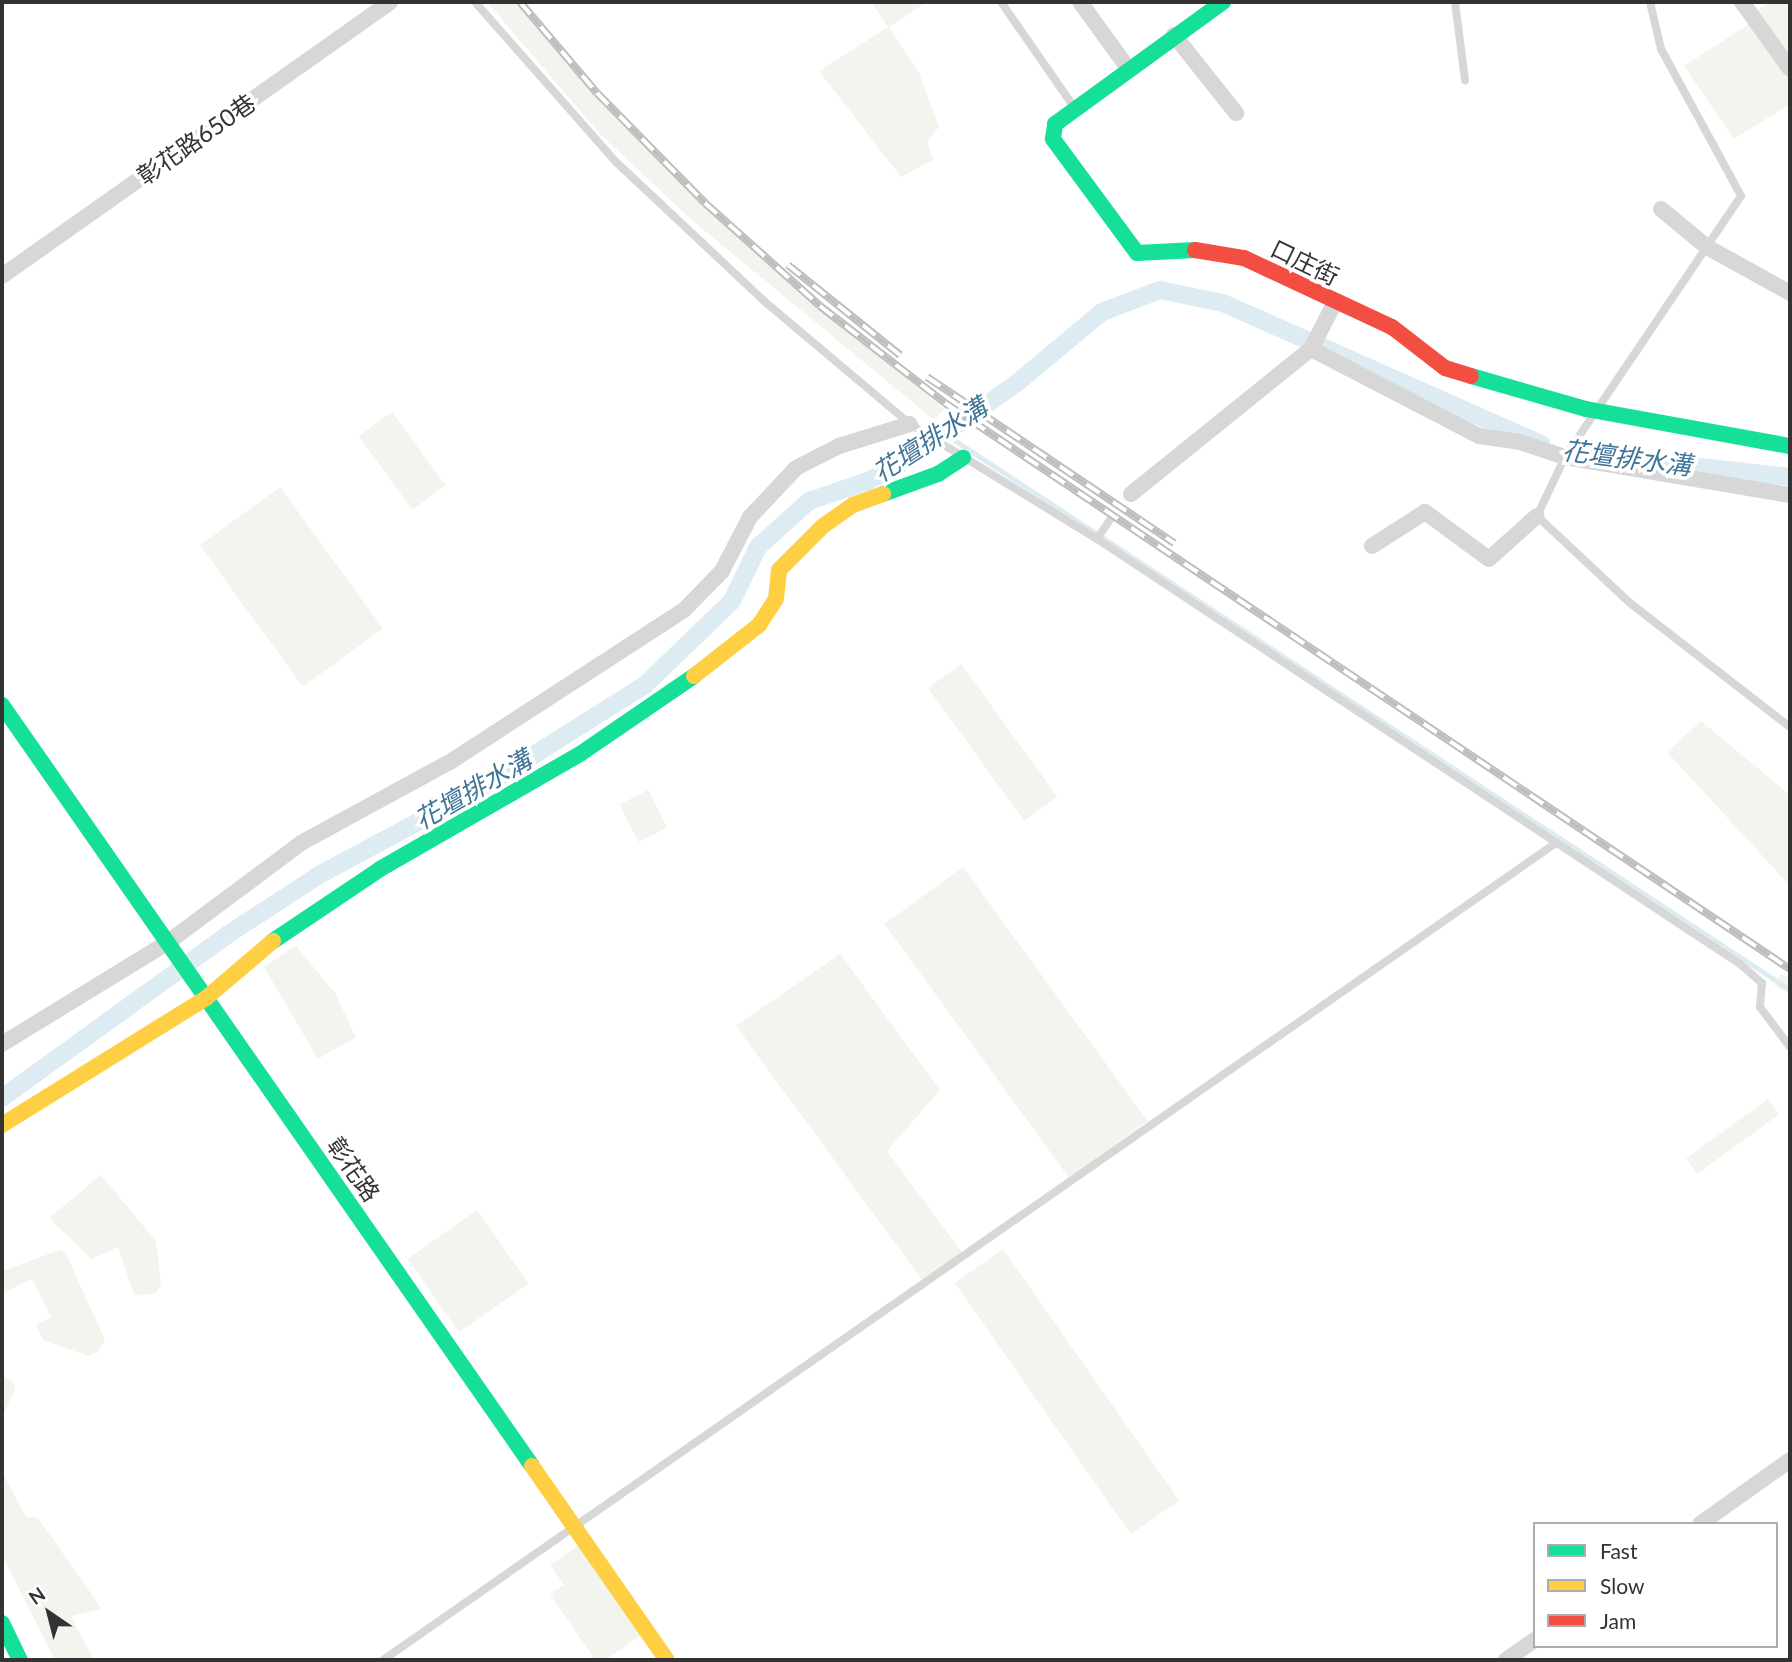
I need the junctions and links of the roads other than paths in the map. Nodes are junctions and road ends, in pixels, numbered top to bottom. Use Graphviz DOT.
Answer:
graph roads {
  1 [pos="390,2"];
  2 [pos="475,2"];
  3 [pos="1001,2"];
  4 [pos="1080,2"];
  5 [pos="1222,2"];
  6 [pos="1455,2"];
  7 [pos="1650,2"];
  8 [pos="1742,2"];
  9 [pos="1174,36"];
  10 [pos="1128,68"];
  11 [pos="1790,69"];
  12 [pos="1465,80"];
  13 [pos="1074,107"];
  14 [pos="1236,113"];
  15 [pos="1661,209"];
  16 [pos="1707,247"];
  17 [pos="2,276"];
  18 [pos="1790,293"];
  19 [pos="1333,307"];
  20 [pos="1313,345"];
  21 [pos="1598,411"];
  22 [pos="913,426"];
  23 [pos="1788,440"];
  24 [pos="957,454"];
  25 [pos="1565,457"];
  26 [pos="1131,494"];
  27 [pos="1790,495"];
  28 [pos="1537,516"];
  29 [pos="1112,517"];
  30 [pos="1097,540"];
  31 [pos="1372,546"];
  32 [pos="2,705"];
  33 [pos="1790,727"];
  34 [pos="1556,843"];
  35 [pos="171,947"];
  36 [pos="206,998"];
  37 [pos="2,1044"];
  38 [pos="1790,1047"];
  39 [pos="2,1125"];
  40 [pos="1790,1460"];
  41 [pos="1703,1522"];
  42 [pos="574,1528"];
  43 [pos="2,1623"];
  44 [pos="1533,1641"];
  45 [pos="20,1660"];
  46 [pos="383,1660"];
  47 [pos="667,1660"];
  48 [pos="1507,1660"];
  1 -- 17 [label="street, 彰花路650巷"];
  2 -- 22 [label="lane"];
  3 -- 13 [label="lane"];
  4 -- 10 [label="street"];
  5 -- 9 [label="main road, 口庄街"];
  6 -- 12 [label="lane"];
  7 -- 16 [label="lane"];
  8 -- 11 [label="street"];
  9 -- 10 [label="main road, 口庄街"];
  9 -- 14 [label="street"];
  10 -- 13 [label="main road, 口庄街"];
  13 -- 19 [label="main road, 口庄街"];
  15 -- 16 [label="street"];
  16 -- 18 [label="street"];
  16 -- 21 [label="lane"];
  19 -- 20 [label="street"];
  19 -- 21 [label="main road, 口庄街"];
  20 -- 25 [label="street"];
  20 -- 26 [label="street"];
  21 -- 23 [label="main road, 口庄街"];
  21 -- 25 [label="lane"];
  22 -- 24 [label="lane"];
  22 -- 35 [label="street"];
  24 -- 30 [label="lane"];
  24 -- 36 [label="main road"];
  25 -- 27 [label="street"];
  25 -- 28 [label="lane"];
  28 -- 31 [label="street"];
  28 -- 33 [label="lane"];
  29 -- 30 [label="lane"];
  30 -- 34 [label="lane"];
  32 -- 35 [label="main road, 彰花路"];
  34 -- 38 [label="lane"];
  34 -- 42 [label="lane"];
  35 -- 36 [label="main road, 彰花路"];
  35 -- 37 [label="street"];
  36 -- 39 [label="main road"];
  36 -- 42 [label="main road, 彰花路"];
  40 -- 41 [label="street"];
  42 -- 46 [label="lane"];
  42 -- 47 [label="main road, 彰花路"];
  43 -- 45 [label="main road"];
  44 -- 48 [label="street"];
}
